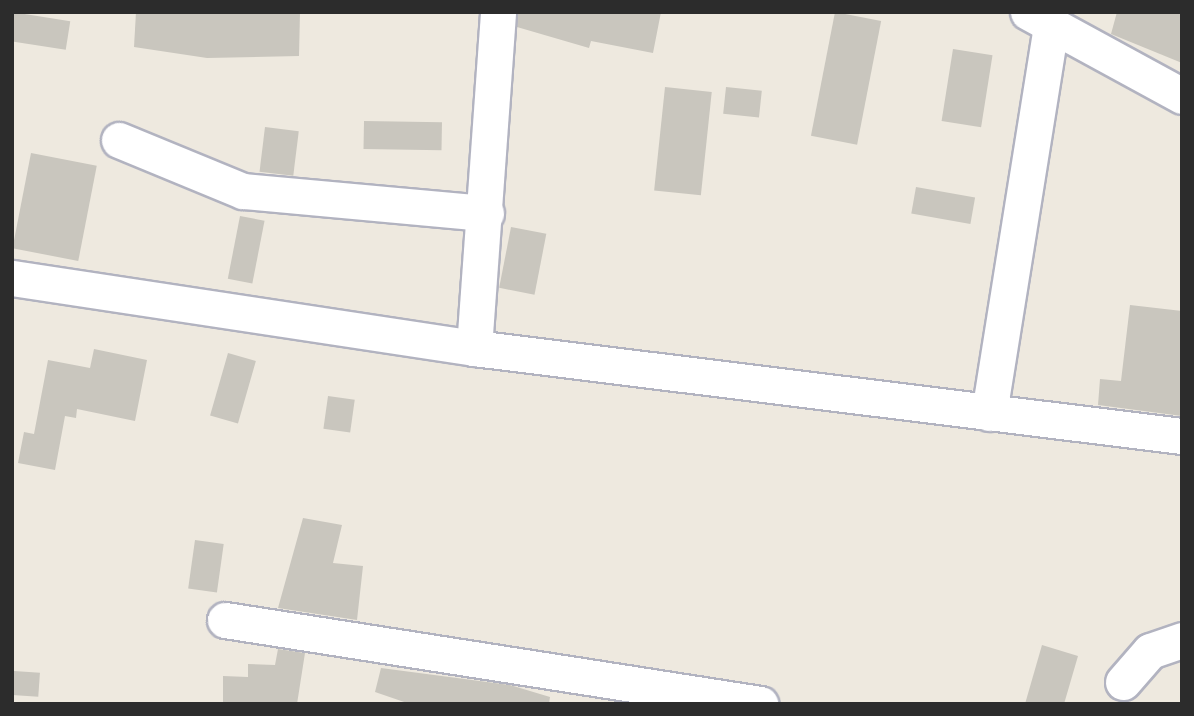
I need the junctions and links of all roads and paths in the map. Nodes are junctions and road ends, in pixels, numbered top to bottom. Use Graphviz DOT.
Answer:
graph roads {
  1 [pos="498,12"];
  2 [pos="1039,19"];
  3 [pos="1182,96"];
  4 [pos="119,139"];
  5 [pos="486,213"];
  6 [pos="12,278"];
  7 [pos="474,348"];
  8 [pos="989,412"];
  9 [pos="1182,436"];
  10 [pos="225,620"];
  11 [pos="1182,640"];
  12 [pos="1123,682"];
  13 [pos="761,704"];
  1 -- 5 [label="street"];
  2 -- 3 [label="street"];
  2 -- 8 [label="street"];
  4 -- 5 [label="street"];
  5 -- 7 [label="street"];
  6 -- 7 [label="street"];
  7 -- 8 [label="street"];
  8 -- 9 [label="street"];
  10 -- 13 [label="street"];
  11 -- 12 [label="street"];
}
